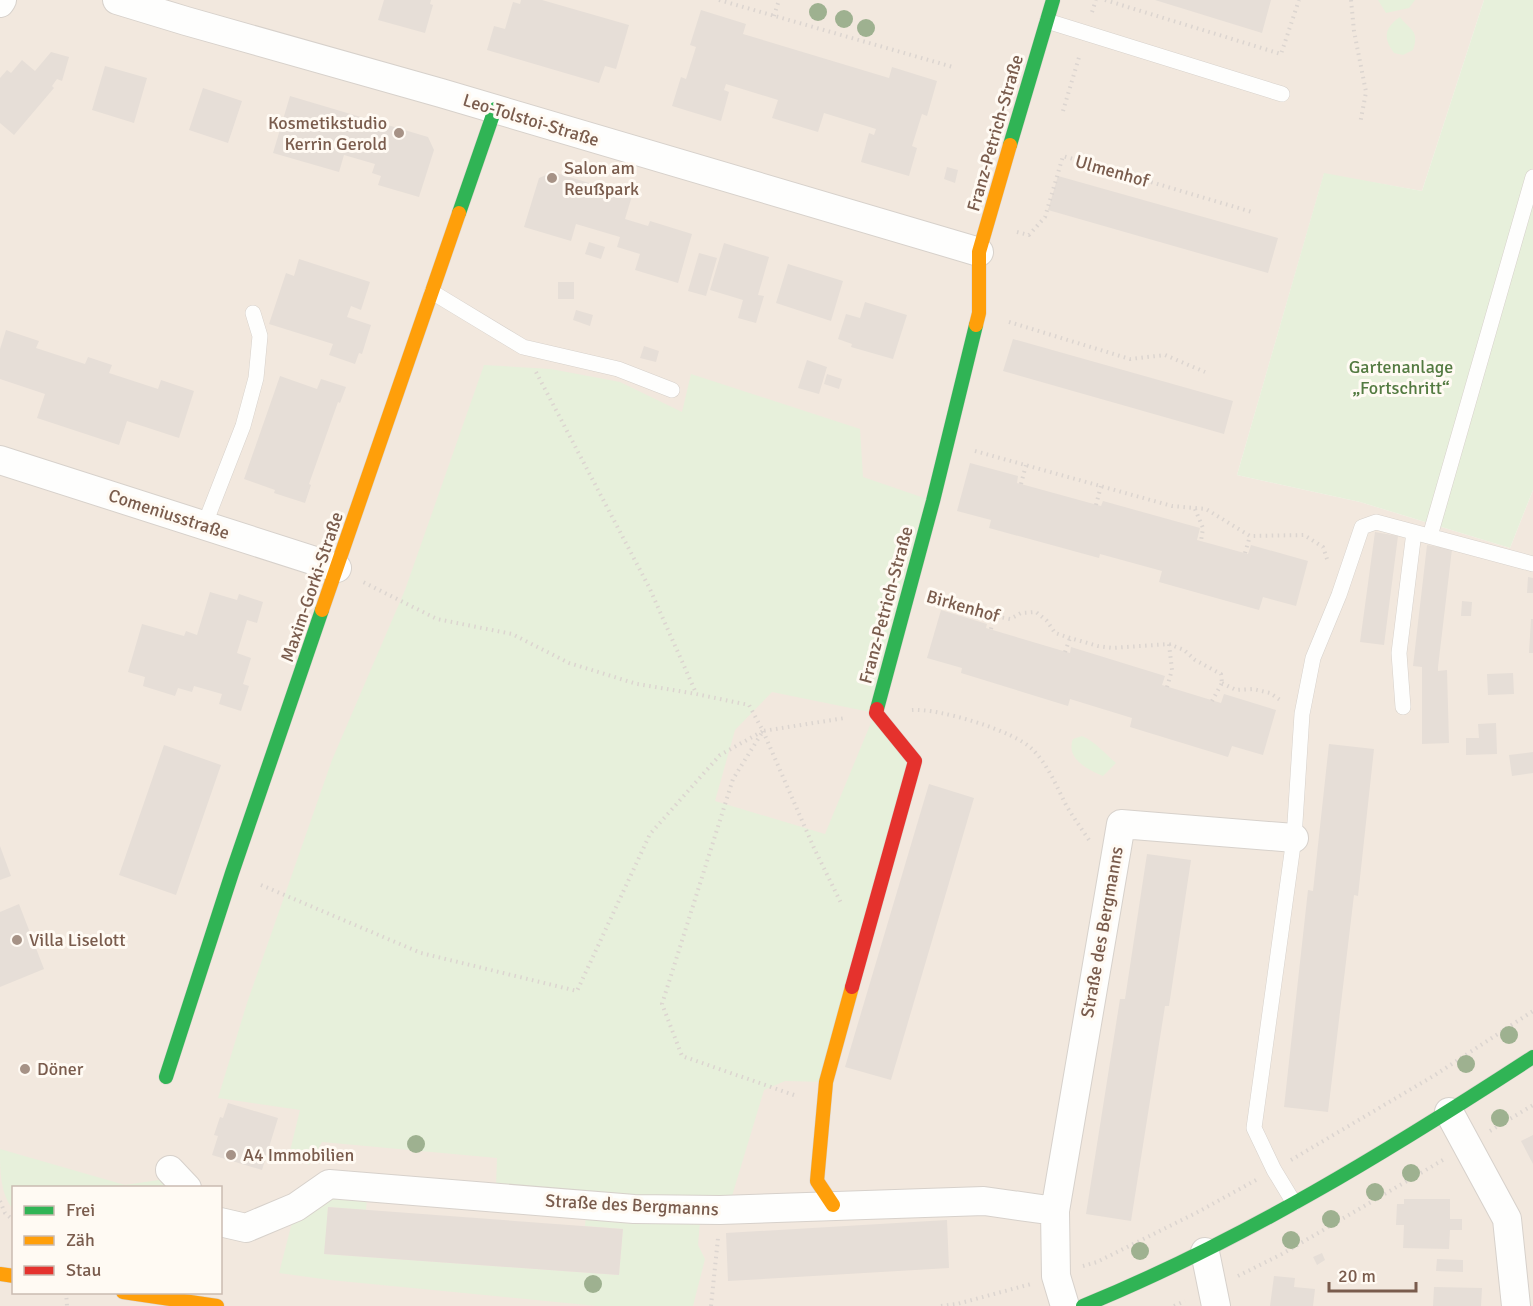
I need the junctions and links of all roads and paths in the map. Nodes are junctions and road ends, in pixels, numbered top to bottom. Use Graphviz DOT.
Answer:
graph roads {
  1 [pos="117,0"];
  2 [pos="719,0"];
  3 [pos="779,0"];
  4 [pos="1053,0"];
  5 [pos="1105,0"];
  6 [pos="1299,0"];
  7 [pos="1351,0"];
  8 [pos="774,16"];
  9 [pos="1047,21"];
  10 [pos="953,67"];
  11 [pos="1282,94"];
  12 [pos="495,110"];
  13 [pos="1360,124"];
  14 [pos="1533,177"];
  15 [pos="1252,212"];
  16 [pos="983,238"];
  17 [pos="432,292"];
  18 [pos="253,313"];
  19 [pos="979,313"];
  20 [pos="523,347"];
  21 [pos="1205,372"];
  22 [pos="672,390"];
  23 [pos="946,443"];
  24 [pos="0,460"];
  25 [pos="1026,465"];
  26 [pos="1021,484"];
  27 [pos="1101,486"];
  28 [pos="1096,505"];
  29 [pos="1194,508"];
  30 [pos="204,526"];
  31 [pos="1414,532"];
  32 [pos="1304,535"];
  33 [pos="1250,536"];
  34 [pos="1430,536"];
  35 [pos="1201,541"];
  36 [pos="1245,554"];
  37 [pos="1533,564"];
  38 [pos="337,568"];
  39 [pos="909,591"];
  40 [pos="994,616"];
  41 [pos="991,629"];
  42 [pos="1070,638"];
  43 [pos="1169,644"];
  44 [pos="1065,652"];
  45 [pos="1222,683"];
  46 [pos="1167,687"];
  47 [pos="696,693"];
  48 [pos="1212,701"];
  49 [pos="1403,707"];
  50 [pos="876,713"];
  51 [pos="1302,714"];
  52 [pos="763,731"];
  53 [pos="1294,838"];
  54 [pos="1116,853"];
  55 [pos="232,873"];
  56 [pos="843,907"];
  57 [pos="1533,1011"];
  58 [pos="1533,1057"];
  59 [pos="166,1077"];
  60 [pos="1533,1105"];
  61 [pos="823,1106"];
  62 [pos="1449,1112"];
  63 [pos="1467,1146"];
  64 [pos="1274,1170"];
  65 [pos="0,1201"];
  66 [pos="1294,1203"];
  67 [pos="833,1205"];
  68 [pos="720,1210"];
  69 [pos="1055,1211"];
  70 [pos="12,1219"];
  71 [pos="222,1222"];
  72 [pos="1205,1252"];
  73 [pos="1056,1276"];
  74 [pos="129,1294"];
  75 [pos="1214,1297"];
  76 [pos="185,1304"];
  77 [pos="217,1306"];
  78 [pos="711,1306"];
  79 [pos="941,1306"];
  80 [pos="1065,1306"];
  81 [pos="1083,1306"];
  82 [pos="1516,1306"];
  1 -- 12 [label="street, Leo-Tolstoi-Straße"];
  2 -- 8 [label="path"];
  3 -- 8 [label="path"];
  4 -- 9 [label="street, Franz-Petrich-Straße"];
  5 -- 6 [label="path"];
  7 -- 13 [label="path"];
  8 -- 10 [label="path"];
  9 -- 11 [label="lane"];
  9 -- 16 [label="street, Franz-Petrich-Straße"];
  12 -- 16 [label="street, Leo-Tolstoi-Straße"];
  12 -- 17 [label="street, Maxim-Gorki-Straße"];
  14 -- 34 [label="lane"];
  15 -- 16 [label="path, Ulmenhof"];
  16 -- 19 [label="street, Franz-Petrich-Straße"];
  17 -- 20 [label="lane"];
  17 -- 38 [label="street, Maxim-Gorki-Straße"];
  18 -- 30 [label="lane"];
  19 -- 21 [label="path"];
  19 -- 23 [label="street, Franz-Petrich-Straße"];
  20 -- 22 [label="lane"];
  20 -- 47 [label="path"];
  23 -- 25 [label="path"];
  23 -- 39 [label="street, Franz-Petrich-Straße"];
  24 -- 30 [label="street, Comeniusstraße"];
  25 -- 26 [label="path"];
  25 -- 27 [label="path"];
  27 -- 28 [label="path"];
  27 -- 29 [label="path"];
  29 -- 33 [label="path"];
  29 -- 35 [label="path"];
  30 -- 38 [label="street, Comeniusstraße"];
  31 -- 34 [label="lane"];
  31 -- 49 [label="lane"];
  31 -- 51 [label="lane"];
  32 -- 33 [label="path"];
  33 -- 36 [label="path"];
  34 -- 37 [label="lane"];
  38 -- 47 [label="path"];
  38 -- 55 [label="street, Maxim-Gorki-Straße"];
  39 -- 40 [label="path, Birkenhof"];
  39 -- 50 [label="street, Franz-Petrich-Straße"];
  40 -- 41 [label="path"];
  40 -- 42 [label="path, Birkenhof"];
  42 -- 43 [label="path, Birkenhof"];
  42 -- 44 [label="path"];
  43 -- 45 [label="path"];
  43 -- 46 [label="path"];
  45 -- 48 [label="path"];
  45 -- 51 [label="path"];
  47 -- 52 [label="path"];
  50 -- 52 [label="path"];
  50 -- 54 [label="path"];
  50 -- 61 [label="street, Franz-Petrich-Straße"];
  51 -- 53 [label="lane"];
  52 -- 55 [label="path"];
  52 -- 56 [label="path"];
  52 -- 61 [label="path"];
  53 -- 54 [label="street, Straße des Bergmanns"];
  53 -- 64 [label="lane"];
  54 -- 69 [label="street, Straße des Bergmanns"];
  55 -- 59 [label="street, Maxim-Gorki-Straße"];
  57 -- 64 [label="path"];
  58 -- 62 [label="street"];
  60 -- 63 [label="path"];
  61 -- 67 [label="street, Franz-Petrich-Straße"];
  62 -- 63 [label="street"];
  62 -- 66 [label="street"];
  63 -- 75 [label="path"];
  63 -- 82 [label="street"];
  64 -- 66 [label="lane"];
  64 -- 73 [label="path"];
  65 -- 70 [label="path"];
  66 -- 72 [label="street"];
  67 -- 68 [label="street, Straße des Bergmanns"];
  67 -- 69 [label="street, Straße des Bergmanns"];
  68 -- 71 [label="street, Straße des Bergmanns"];
  68 -- 78 [label="path"];
  69 -- 73 [label="street, Straße des Bergmanns"];
  72 -- 75 [label="street"];
  72 -- 81 [label="street"];
  73 -- 79 [label="path"];
  73 -- 80 [label="street, Straße des Bergmanns"];
  74 -- 76 [label="street"];
  76 -- 77 [label="street"];
}
